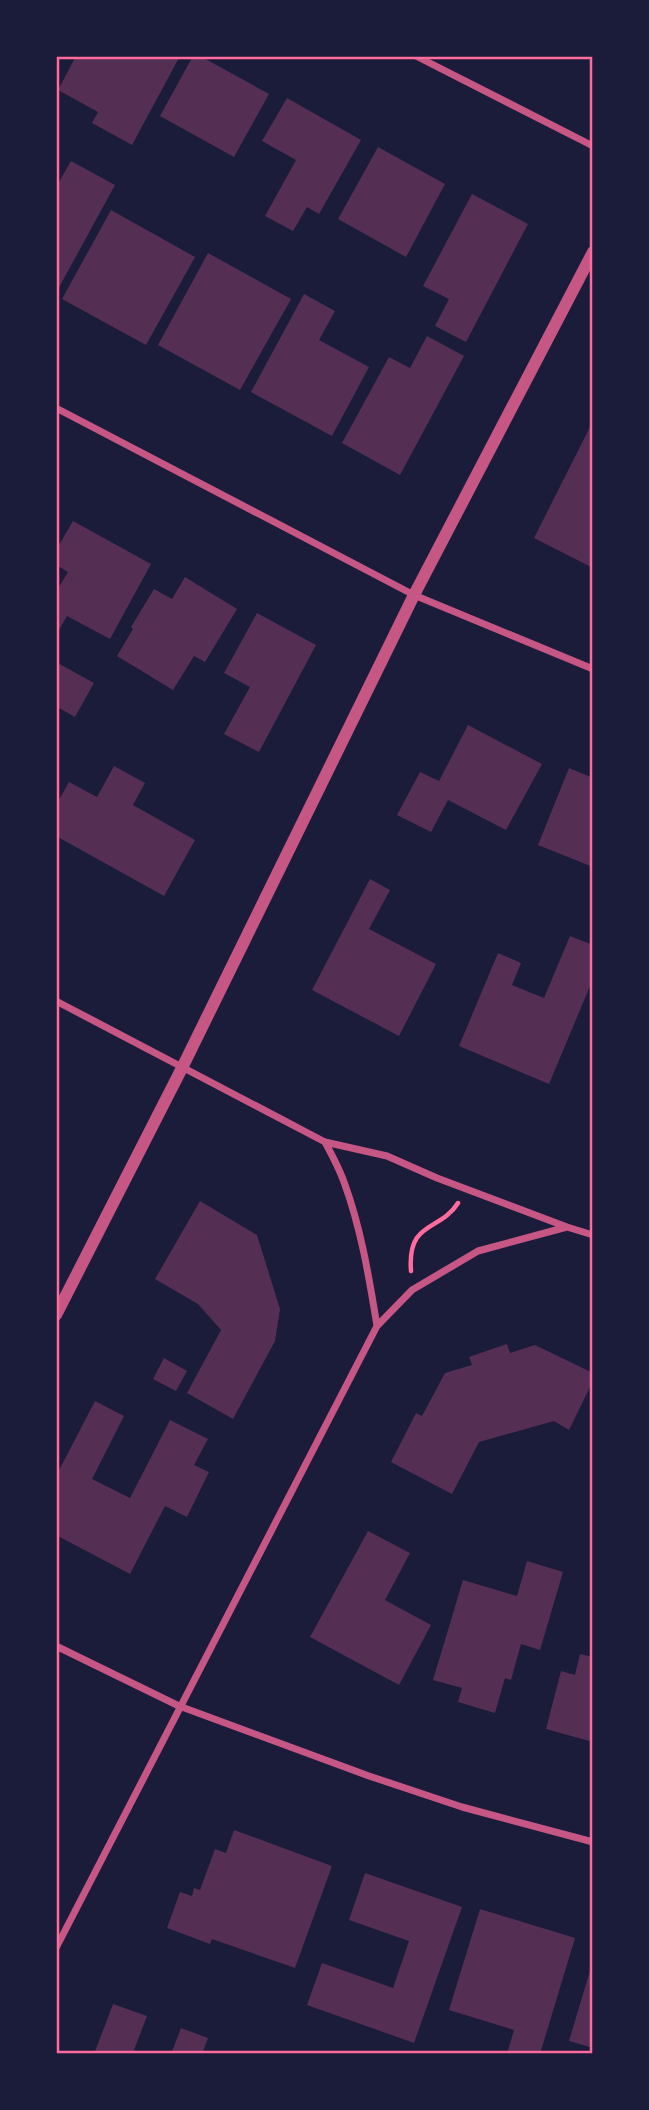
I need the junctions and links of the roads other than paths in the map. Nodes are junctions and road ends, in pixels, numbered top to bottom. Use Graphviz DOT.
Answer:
graph roads {
  1 [pos="416,56"];
  2 [pos="593,146"];
  3 [pos="593,252"];
  4 [pos="56,408"];
  5 [pos="414,595"];
  6 [pos="593,669"];
  7 [pos="56,1001"];
  8 [pos="182,1068"];
  9 [pos="326,1142"];
  10 [pos="567,1227"];
  11 [pos="593,1235"];
  12 [pos="56,1315"];
  13 [pos="377,1326"];
  14 [pos="56,1646"];
  15 [pos="179,1706"];
  16 [pos="593,1842"];
  17 [pos="56,1948"];
  1 -- 2 [label="street"];
  3 -- 5 [label="street"];
  4 -- 5 [label="street"];
  5 -- 6 [label="street"];
  5 -- 8 [label="street"];
  7 -- 8 [label="street"];
  8 -- 9 [label="street"];
  8 -- 12 [label="street"];
  9 -- 10 [label="street"];
  9 -- 13 [label="street"];
  10 -- 11 [label="street"];
  10 -- 13 [label="street"];
  13 -- 15 [label="street"];
  14 -- 15 [label="street"];
  15 -- 16 [label="street"];
  15 -- 17 [label="street"];
}
